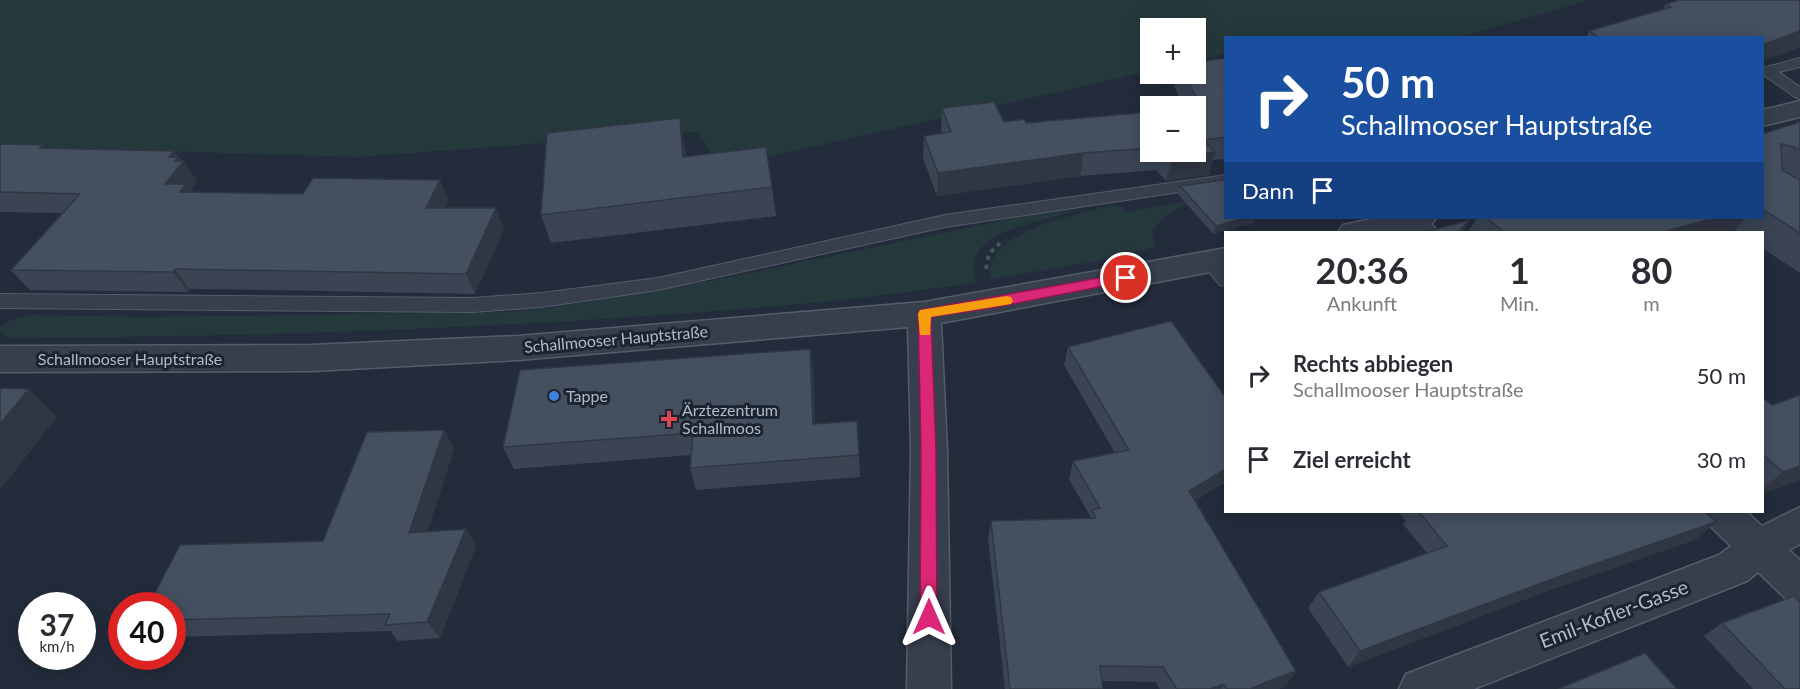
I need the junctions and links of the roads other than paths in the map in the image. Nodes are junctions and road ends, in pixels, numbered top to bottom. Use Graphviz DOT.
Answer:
graph roads {
  1 [pos="1800,62"];
  2 [pos="1800,94"];
  3 [pos="1800,109"];
  4 [pos="1764,118"];
  5 [pos="1224,180"];
  6 [pos="1419,224"];
  7 [pos="1361,231"];
  8 [pos="1220,266"];
  9 [pos="0,301"];
  10 [pos="924,314"];
  11 [pos="0,359"];
  12 [pos="1722,513"];
  13 [pos="1800,524"];
  14 [pos="1759,548"];
  15 [pos="1800,586"];
  16 [pos="929,689"];
  17 [pos="1420,689"];
  1 -- 2 [label="lane"];
  3 -- 4 [label="street"];
  5 -- 9 [label="lane"];
  6 -- 7 [label="street"];
  8 -- 10 [label="street, Schallmooser Hauptstraße"];
  10 -- 11 [label="street, Schallmooser Hauptstraße"];
  10 -- 16 [label="street"];
  12 -- 14 [label="street"];
  13 -- 14 [label="street, Emil-Kofler-Gasse"];
  14 -- 15 [label="street"];
  14 -- 17 [label="street, Emil-Kofler-Gasse"];
}
